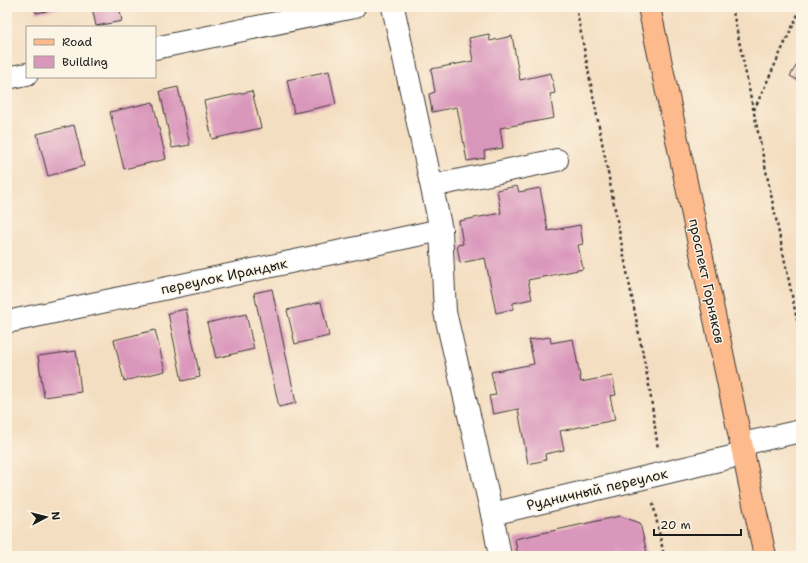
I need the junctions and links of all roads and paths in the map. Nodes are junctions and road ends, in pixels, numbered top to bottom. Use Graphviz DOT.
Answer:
graph roads {
  1 [pos="354,7"];
  2 [pos="393,7"];
  3 [pos="576,7"];
  4 [pos="649,7"];
  5 [pos="732,7"];
  6 [pos="801,8"];
  7 [pos="156,48"];
  8 [pos="26,74"];
  9 [pos="7,78"];
  10 [pos="754,111"];
  11 [pos="557,160"];
  12 [pos="432,186"];
  13 [pos="441,230"];
  14 [pos="7,322"];
  15 [pos="801,339"];
  16 [pos="801,431"];
  17 [pos="743,449"];
  18 [pos="654,475"];
  19 [pos="492,514"];
  20 [pos="500,556"];
  21 [pos="664,556"];
  22 [pos="765,556"];
  1 -- 7 [label="street"];
  2 -- 12 [label="street"];
  3 -- 18 [label="path"];
  4 -- 17 [label="main road, проспект Горняков"];
  5 -- 10 [label="path"];
  6 -- 10 [label="path"];
  8 -- 9 [label="street"];
  10 -- 15 [label="path"];
  11 -- 12 [label="street"];
  12 -- 13 [label="street"];
  13 -- 14 [label="street, переулок Ирандык"];
  13 -- 19 [label="street"];
  16 -- 17 [label="street, Рудничный переулок"];
  17 -- 18 [label="street, Рудничный переулок"];
  17 -- 22 [label="main road, проспект Горняков"];
  18 -- 19 [label="street, Рудничный переулок"];
  18 -- 21 [label="path"];
  19 -- 20 [label="street"];
}
